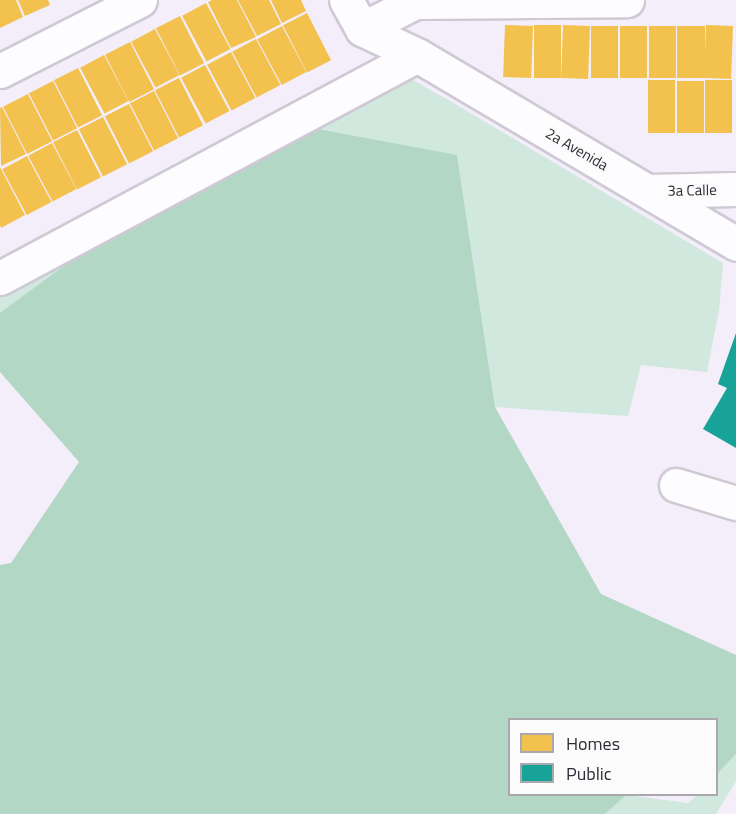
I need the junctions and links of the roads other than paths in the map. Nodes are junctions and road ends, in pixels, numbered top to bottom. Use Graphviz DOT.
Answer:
graph roads {
  1 [pos="140,0"];
  2 [pos="346,0"];
  3 [pos="627,0"];
  4 [pos="414,1"];
  5 [pos="362,29"];
  6 [pos="417,55"];
  7 [pos="0,71"];
  8 [pos="736,189"];
  9 [pos="648,191"];
  10 [pos="736,244"];
  11 [pos="0,278"];
  12 [pos="676,485"];
  13 [pos="736,503"];
  1 -- 7 [label="street"];
  2 -- 5 [label="street"];
  3 -- 4 [label="street"];
  4 -- 5 [label="street"];
  4 -- 6 [label="street"];
  5 -- 6 [label="street, 2a Avenida"];
  6 -- 9 [label="street, 2a Avenida"];
  6 -- 11 [label="street"];
  8 -- 9 [label="street, 3a Calle"];
  9 -- 10 [label="street, 2a Avenida"];
  12 -- 13 [label="street"];
}
